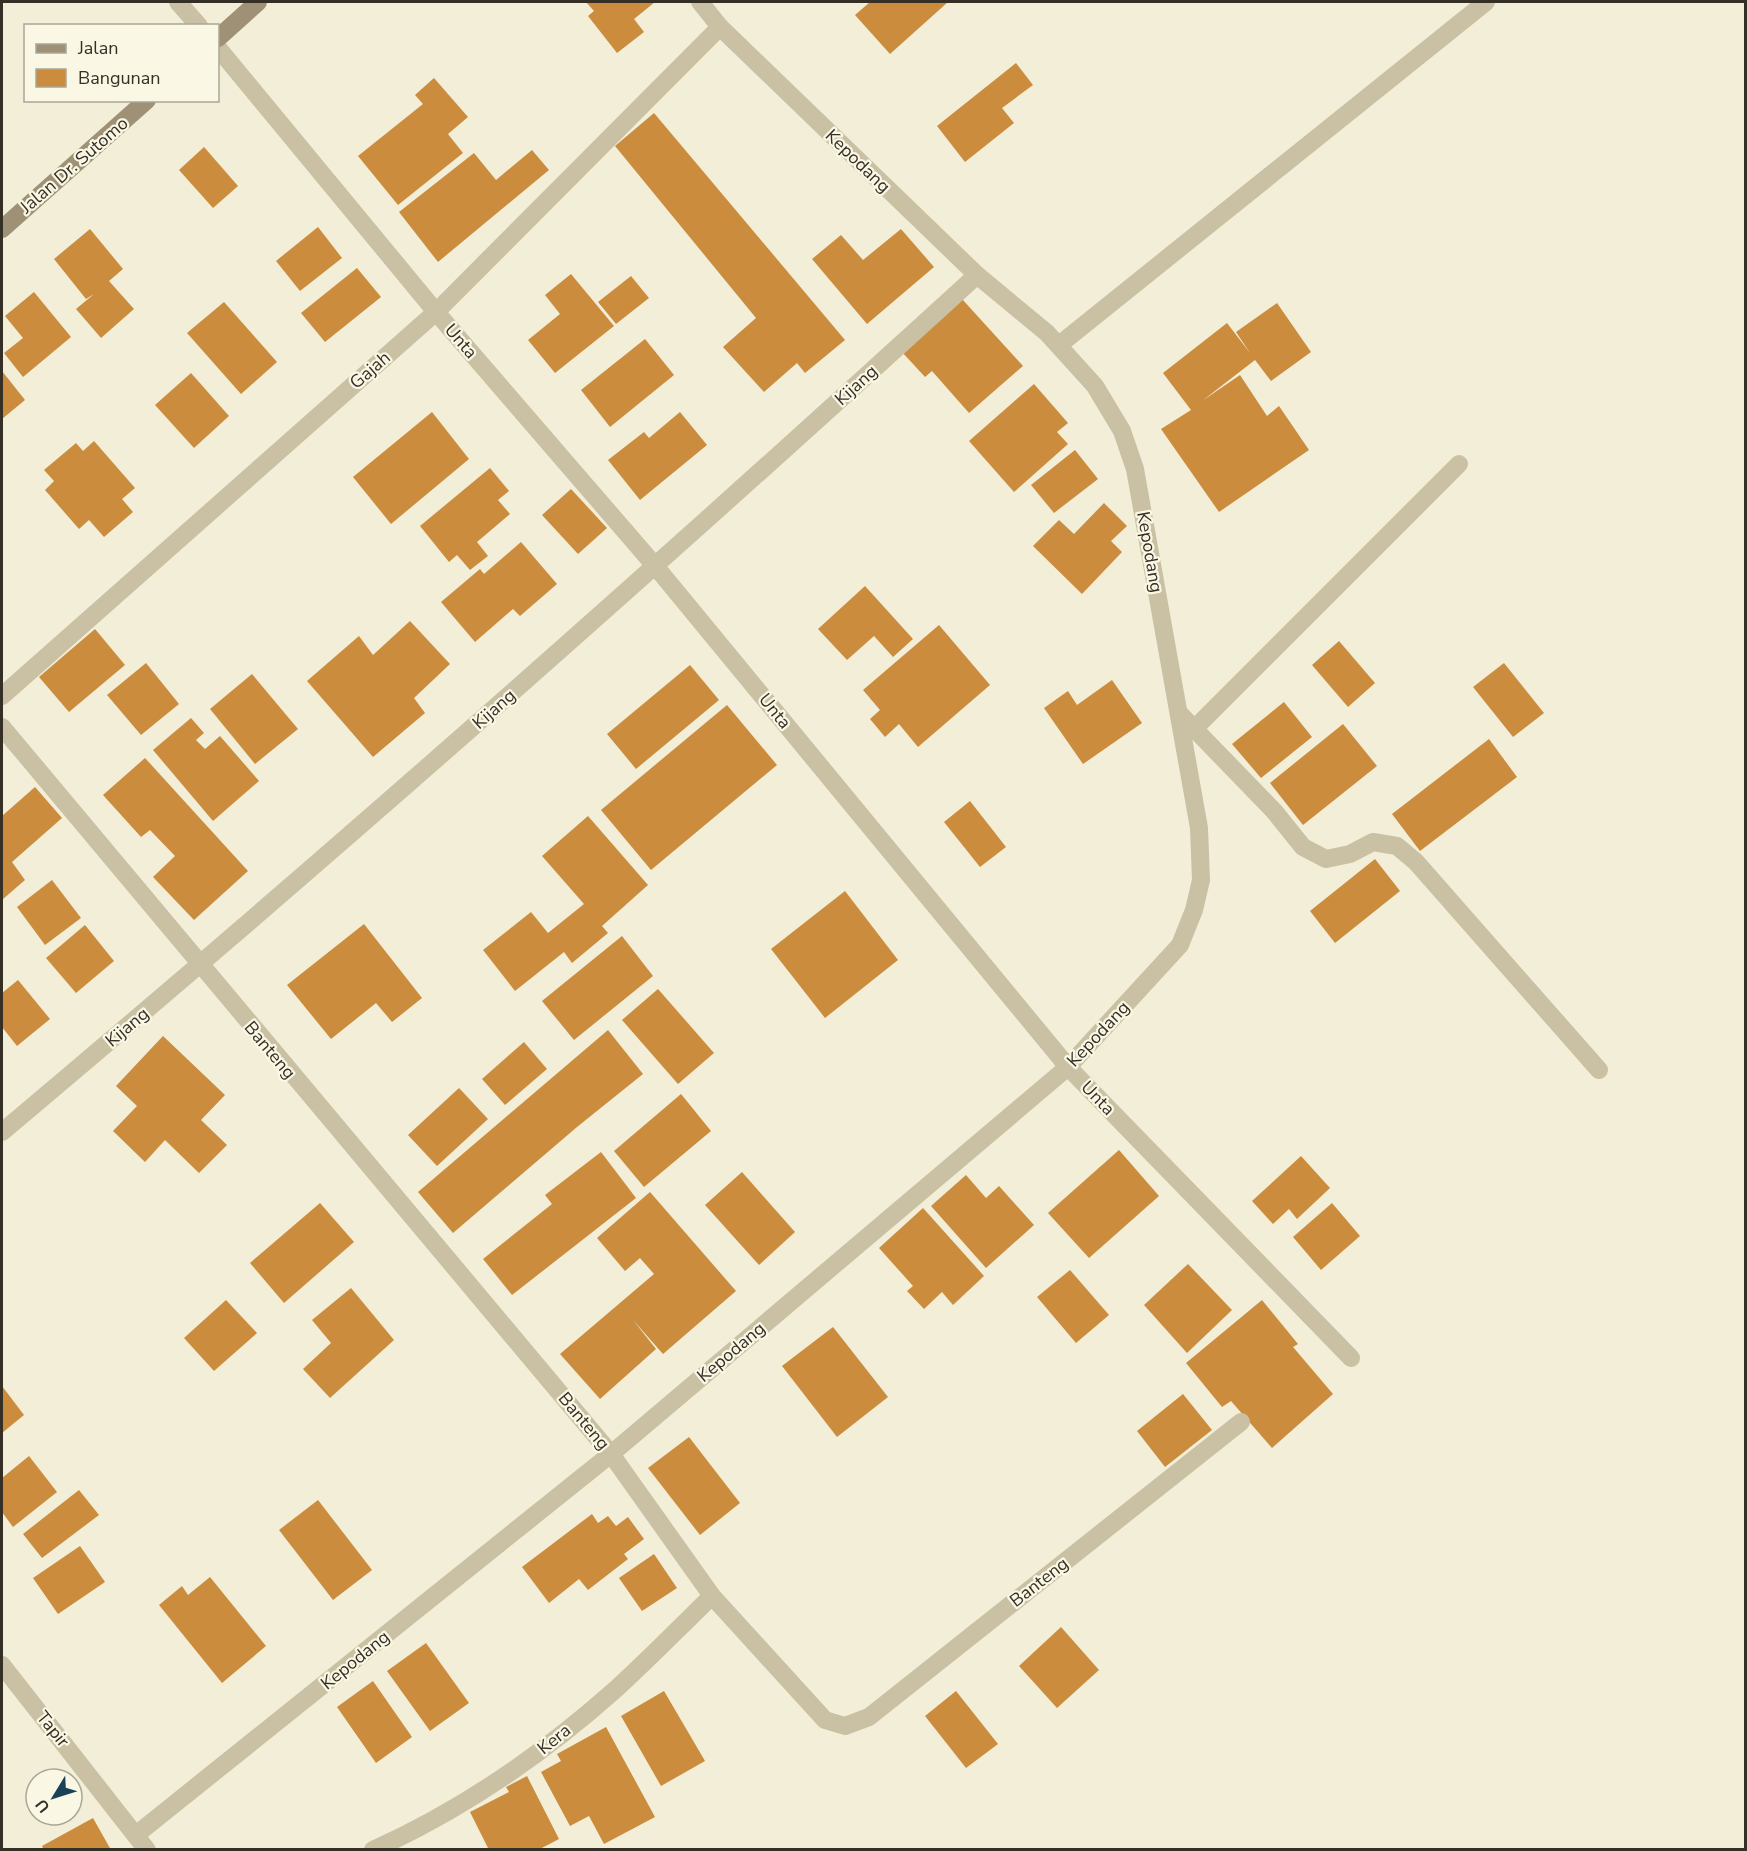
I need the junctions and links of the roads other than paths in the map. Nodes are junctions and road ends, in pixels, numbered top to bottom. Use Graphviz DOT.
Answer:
graph roads {
  1 [pos="178,2"];
  2 [pos="258,2"];
  3 [pos="700,2"];
  4 [pos="1486,2"];
  5 [pos="197,24"];
  6 [pos="720,27"];
  7 [pos="219,37"];
  8 [pos="219,49"];
  9 [pos="145,102"];
  10 [pos="2,229"];
  11 [pos="977,275"];
  12 [pos="436,312"];
  13 [pos="1059,345"];
  14 [pos="1459,464"];
  15 [pos="656,567"];
  16 [pos="2,696"];
  17 [pos="1179,714"];
  18 [pos="2,727"];
  19 [pos="1194,729"];
  20 [pos="199,966"];
  21 [pos="1068,1067"];
  22 [pos="1599,1070"];
  23 [pos="2,1132"];
  24 [pos="1351,1358"];
  25 [pos="1241,1422"];
  26 [pos="611,1454"];
  27 [pos="712,1596"];
  28 [pos="2,1665"];
  29 [pos="142,1842"];
  30 [pos="373,1850"];
  1 -- 5 [label="street"];
  2 -- 7 [label="street"];
  3 -- 6 [label="street, Kepodang"];
  4 -- 13 [label="street"];
  6 -- 11 [label="street, Kepodang"];
  6 -- 12 [label="street, Gajah"];
  8 -- 12 [label="street, Unta"];
  9 -- 10 [label="street, Jalan Dr. Sutomo"];
  11 -- 13 [label="street, Kepodang"];
  11 -- 15 [label="street, Kijang"];
  12 -- 15 [label="street, Unta"];
  12 -- 16 [label="street, Gajah"];
  13 -- 17 [label="street, Kepodang"];
  14 -- 19 [label="street"];
  15 -- 20 [label="street, Kijang"];
  15 -- 21 [label="street, Unta"];
  17 -- 19 [label="street"];
  17 -- 21 [label="street, Kepodang"];
  18 -- 20 [label="street, Banteng"];
  19 -- 22 [label="street"];
  20 -- 23 [label="street, Kijang"];
  20 -- 26 [label="street, Banteng"];
  21 -- 24 [label="street, Unta"];
  21 -- 26 [label="street, Kepodang"];
  25 -- 27 [label="street, Banteng"];
  26 -- 27 [label="street, Banteng"];
  26 -- 29 [label="street, Kepodang"];
  27 -- 30 [label="street, Kera"];
  28 -- 29 [label="street, Tapir"];
}
